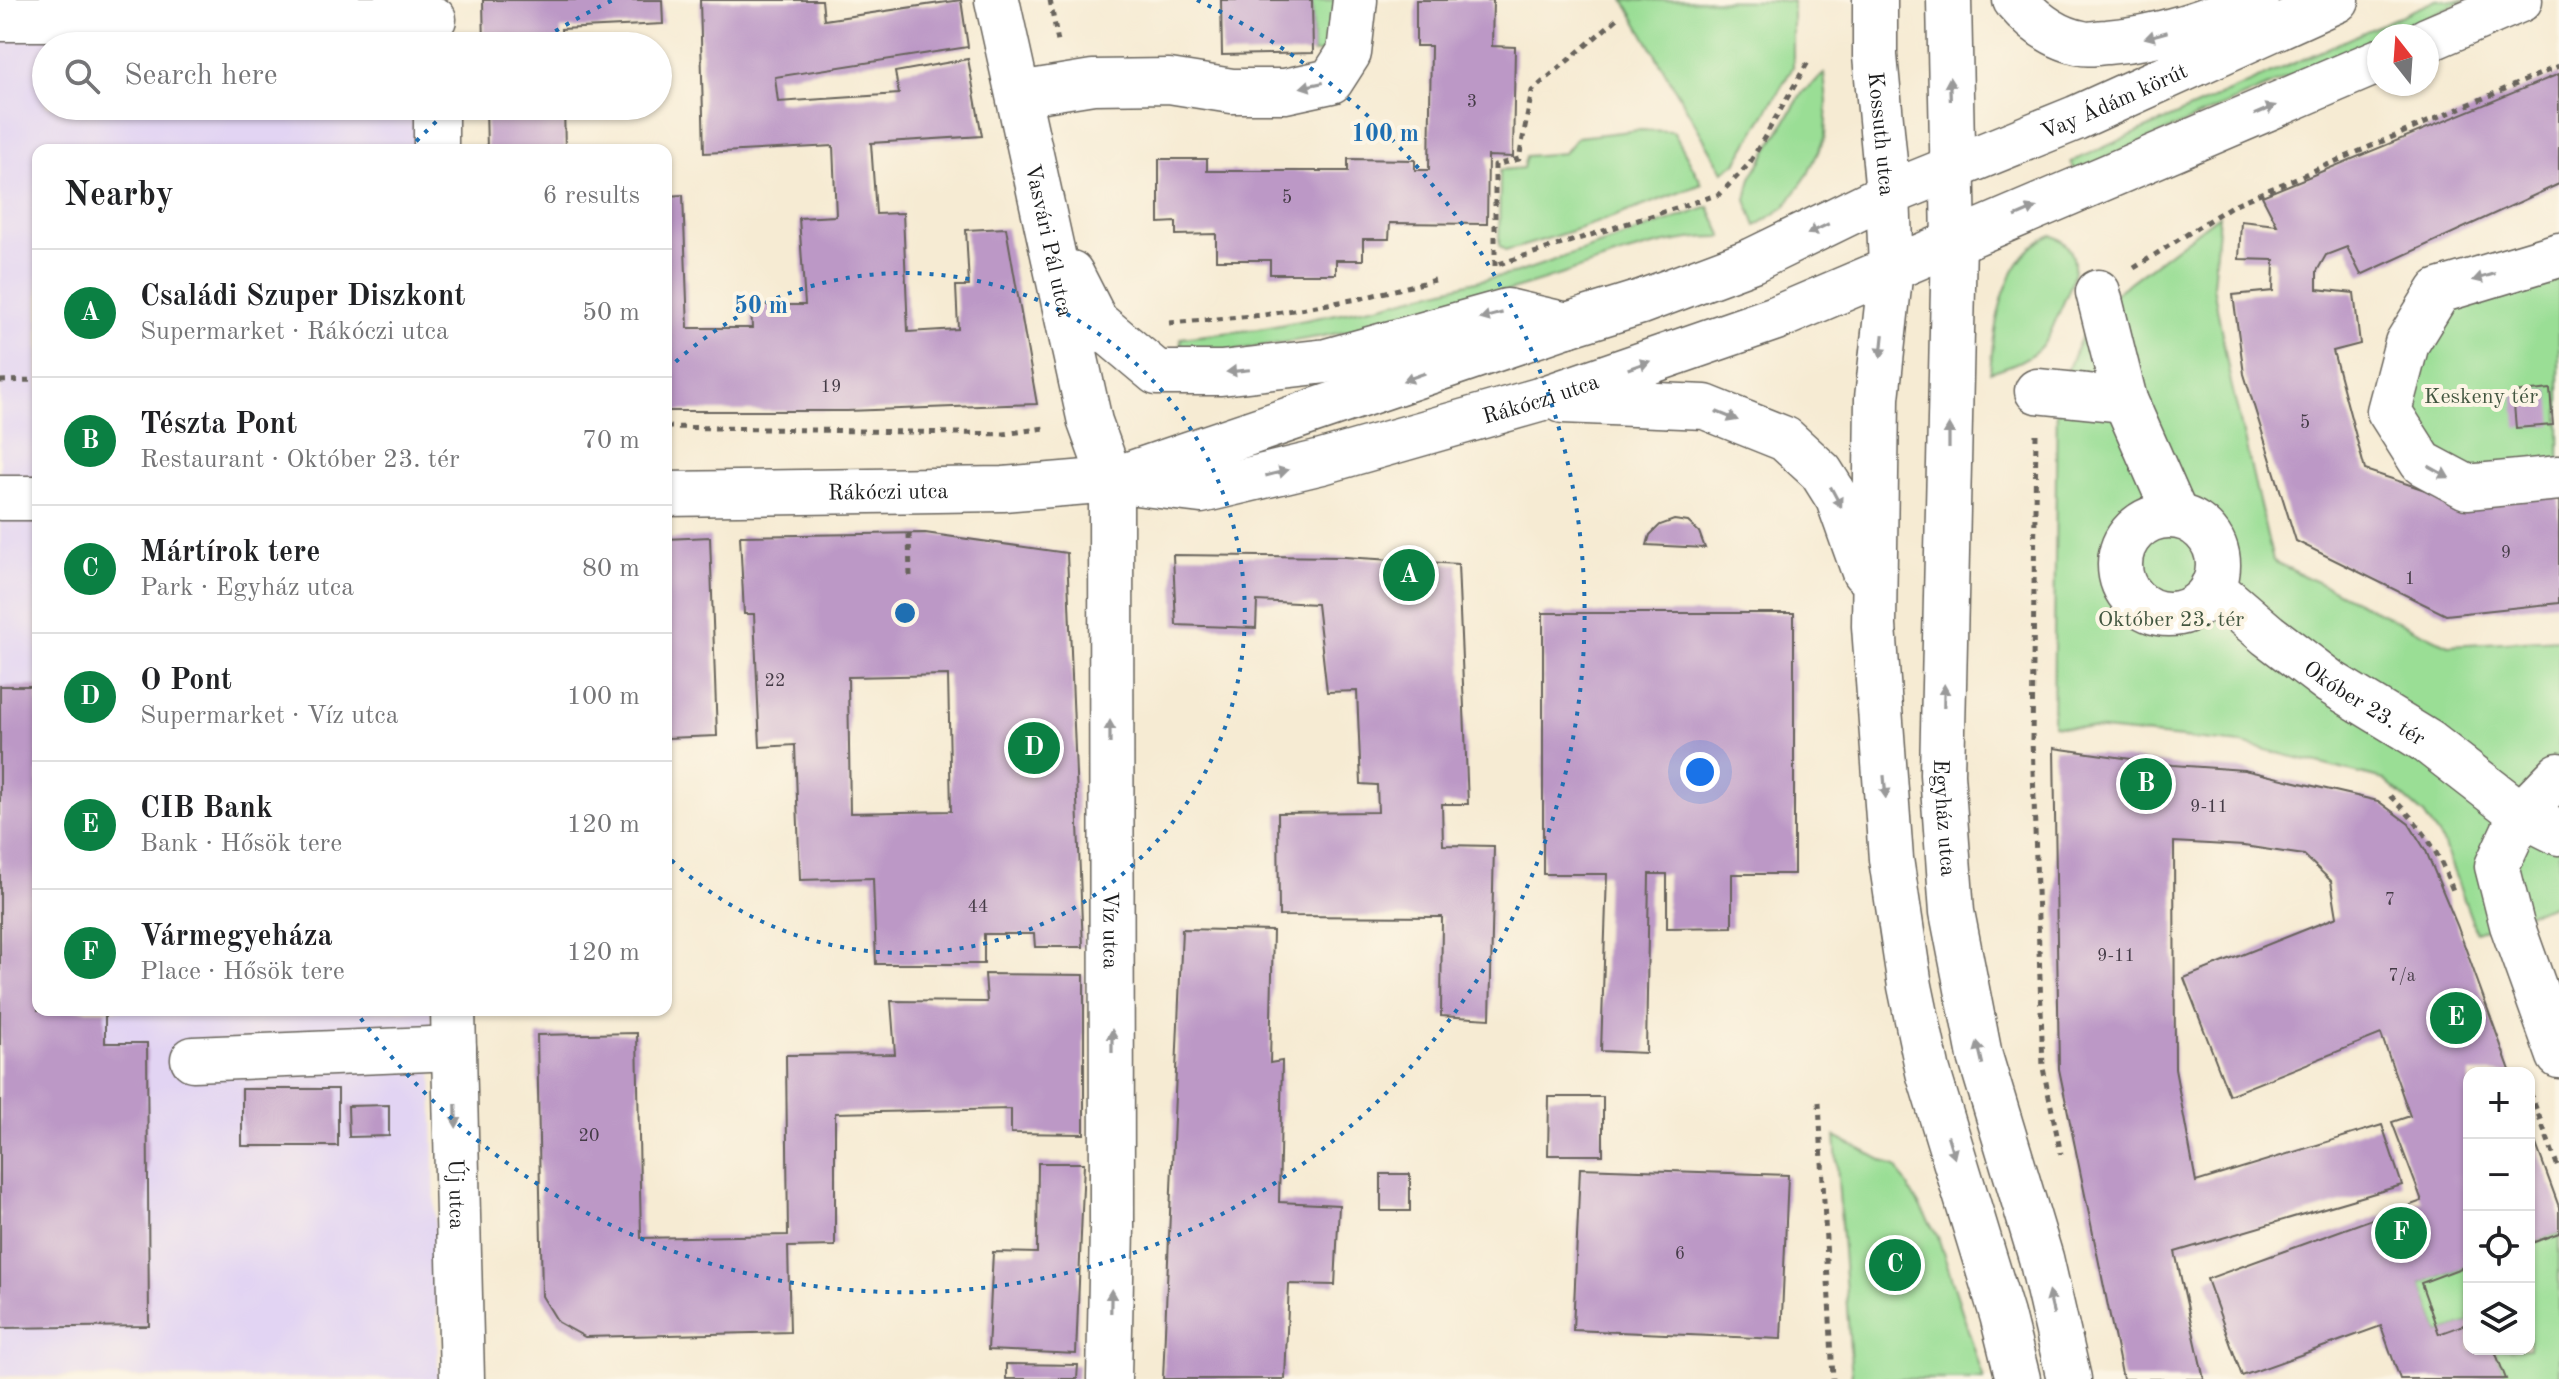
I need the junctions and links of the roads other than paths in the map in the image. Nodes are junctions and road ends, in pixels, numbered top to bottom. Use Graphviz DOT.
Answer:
graph roads {
  1 [pos="997,0"];
  2 [pos="1355,0"];
  3 [pos="1875,0"];
  4 [pos="1949,0"];
  5 [pos="2015,0"];
  6 [pos="2256,0"];
  7 [pos="2337,0"];
  8 [pos="2520,0"];
  9 [pos="0,19"];
  10 [pos="434,22"];
  11 [pos="2439,35"];
  12 [pos="2367,66"];
  13 [pos="1019,94"];
  14 [pos="436,120"];
  15 [pos="436,144"];
  16 [pos="1953,167"];
  17 [pos="1888,194"];
  18 [pos="1042,203"];
  19 [pos="1954,242"];
  20 [pos="2559,255"];
  21 [pos="1891,268"];
  22 [pos="2098,292"];
  23 [pos="1567,325"];
  24 [pos="2037,391"];
  25 [pos="1539,400"];
  26 [pos="2125,400"];
  27 [pos="2559,478"];
  28 [pos="1111,480"];
  29 [pos="672,494"];
  30 [pos="0,498"];
  31 [pos="32,498"];
  32 [pos="2176,516"];
  33 [pos="2212,587"];
  34 [pos="1874,626"];
  35 [pos="2559,775"];
  36 [pos="2540,823"];
  37 [pos="454,1029"];
  38 [pos="2559,1056"];
  39 [pos="193,1059"];
  40 [pos="462,1379"];
  41 [pos="1109,1379"];
  42 [pos="2018,1379"];
  43 [pos="2069,1379"];
  1 -- 13 [label="street, Vasvári Pál utca"];
  2 -- 13 [label="street, one-way"];
  3 -- 17 [label="street, Kossuth utca"];
  16 -- 4 [label="street, one-way"];
  6 -- 5 [label="street, one-way"];
  7 -- 16 [label="street, Vay Ádám körút"];
  8 -- 11 [label="street"];
  9 -- 10 [label="street"];
  19 -- 12 [label="street, one-way"];
  13 -- 18 [label="street, Vasvári Pál utca"];
  14 -- 15 [label="street"];
  16 -- 17 [label="street, Vay Ádám körút"];
  16 -- 19 [label="street"];
  17 -- 21 [label="street, Kossuth utca"];
  17 -- 23 [label="street, Rákóczi utca, one-way"];
  23 -- 18 [label="street, one-way"];
  18 -- 28 [label="street, Vasvári Pál utca"];
  19 -- 21 [label="street, Rákóczi utca"];
  43 -- 19 [label="street, Egyház utca, one-way"];
  20 -- 27 [label="street, one-way"];
  25 -- 21 [label="street, Rákóczi utca, one-way"];
  21 -- 34 [label="street, one-way"];
  22 -- 26 [label="street"];
  23 -- 28 [label="street, Rákóczi utca, one-way"];
  24 -- 26 [label="street"];
  28 -- 25 [label="street, Rákóczi utca, one-way"];
  25 -- 34 [label="street, one-way"];
  26 -- 32 [label="street"];
  28 -- 29 [label="street, Rákóczi utca"];
  41 -- 28 [label="street, Víz utca, one-way"];
  30 -- 31 [label="street"];
  32 -- 33 [label="street"];
  32 -- 33 [label="street"];
  33 -- 36 [label="street, Okóber 23. tér"];
  34 -- 42 [label="street, one-way"];
  35 -- 36 [label="street"];
  36 -- 38 [label="street"];
  37 -- 39 [label="street"];
  37 -- 40 [label="street, Új utca, one-way"];
}
